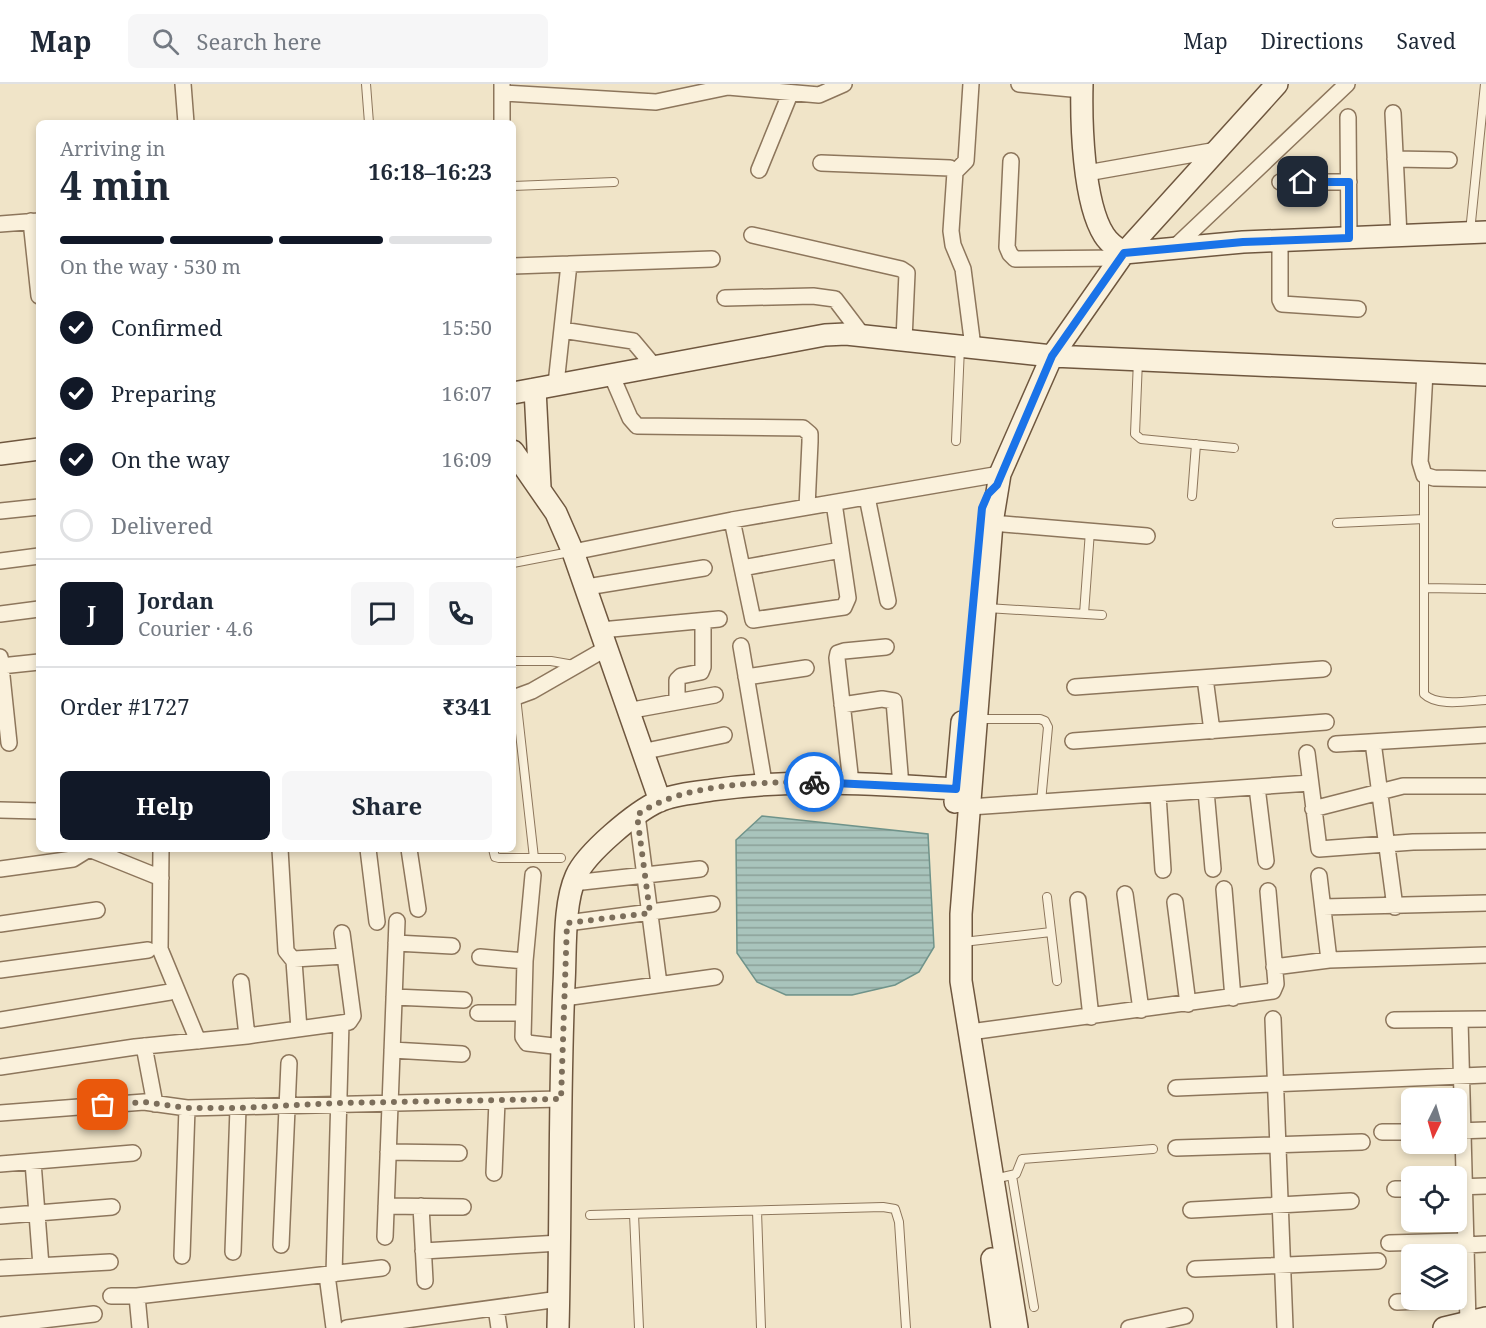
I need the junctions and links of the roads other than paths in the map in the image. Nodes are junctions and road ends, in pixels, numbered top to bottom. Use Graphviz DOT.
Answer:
graph roads {
  1 [pos="183,84"];
  2 [pos="366,84"];
  3 [pos="844,84"];
  4 [pos="971,84"];
  5 [pos="1019,84"];
  6 [pos="1277,84"];
  7 [pos="1347,84"];
  8 [pos="1485,84"];
  9 [pos="746,86"];
  10 [pos="1086,86"];
  11 [pos="502,89"];
  12 [pos="790,94"];
  13 [pos="1393,113"];
  14 [pos="1348,117"];
  15 [pos="186,120"];
  16 [pos="369,120"];
  17 [pos="502,120"];
  18 [pos="1217,150"];
  19 [pos="1395,159"];
  20 [pos="1449,160"];
  21 [pos="1011,161"];
  22 [pos="821,163"];
  23 [pos="759,170"];
  24 [pos="955,172"];
  25 [pos="1087,173"];
  26 [pos="614,182"];
  27 [pos="1280,182"];
  28 [pos="1349,182"];
  29 [pos="516,186"];
  30 [pos="35,221"];
  31 [pos="0,224"];
  32 [pos="1478,233"];
  33 [pos="752,236"];
  34 [pos="1399,236"];
  35 [pos="1349,238"];
  36 [pos="36,240"];
  37 [pos="1280,240"];
  38 [pos="1175,247"];
  39 [pos="1122,256"];
  40 [pos="712,259"];
  41 [pos="569,264"];
  42 [pos="516,266"];
  43 [pos="725,298"];
  44 [pos="1358,309"];
  45 [pos="562,330"];
  46 [pos="863,336"];
  47 [pos="904,340"];
  48 [pos="967,346"];
  49 [pos="1052,356"];
  50 [pos="1138,360"];
  51 [pos="654,366"];
  52 [pos="1425,372"];
  53 [pos="611,374"];
  54 [pos="1486,375"];
  55 [pos="556,384"];
  56 [pos="535,388"];
  57 [pos="516,392"];
  58 [pos="956,441"];
  59 [pos="1197,444"];
  60 [pos="1234,448"];
  61 [pos="36,449"];
  62 [pos="0,454"];
  63 [pos="516,455"];
  64 [pos="1424,475"];
  65 [pos="999,479"];
  66 [pos="1486,479"];
  67 [pos="540,487"];
  68 [pos="1192,496"];
  69 [pos="867,497"];
  70 [pos="834,503"];
  71 [pos="36,507"];
  72 [pos="807,507"];
  73 [pos="0,511"];
  74 [pos="1424,519"];
  75 [pos="732,520"];
  76 [pos="992,523"];
  77 [pos="1337,524"];
  78 [pos="1090,531"];
  79 [pos="1147,536"];
  80 [pos="841,550"];
  81 [pos="573,552"];
  82 [pos="36,556"];
  83 [pos="0,561"];
  84 [pos="516,562"];
  85 [pos="704,568"];
  86 [pos="742,568"];
  87 [pos="587,587"];
  88 [pos="1424,588"];
  89 [pos="1486,589"];
  90 [pos="888,601"];
  91 [pos="985,608"];
  92 [pos="36,609"];
  93 [pos="0,614"];
  94 [pos="1084,614"];
  95 [pos="1102,615"];
  96 [pos="719,619"];
  97 [pos="703,621"];
  98 [pos="604,639"];
  99 [pos="741,646"];
  100 [pos="886,647"];
  101 [pos="516,661"];
  102 [pos="0,662"];
  103 [pos="36,662"];
  104 [pos="575,666"];
  105 [pos="806,668"];
  106 [pos="1323,669"];
  107 [pos="746,677"];
  108 [pos="1205,678"];
  109 [pos="1075,687"];
  110 [pos="715,695"];
  111 [pos="516,697"];
  112 [pos="1486,700"];
  113 [pos="677,702"];
  114 [pos="842,705"];
  115 [pos="516,706"];
  116 [pos="627,711"];
  117 [pos="976,719"];
  118 [pos="1326,722"];
  119 [pos="1210,732"];
  120 [pos="724,735"];
  121 [pos="1486,735"];
  122 [pos="1073,741"];
  123 [pos="1373,742"];
  124 [pos="9,743"];
  125 [pos="1336,744"];
  126 [pos="641,752"];
  127 [pos="1307,753"];
  128 [pos="764,782"];
  129 [pos="851,783"];
  130 [pos="1310,783"];
  131 [pos="901,786"];
  132 [pos="1486,786"];
  133 [pos="1257,787"];
  134 [pos="956,789"];
  135 [pos="1206,791"];
  136 [pos="1380,791"];
  137 [pos="1158,795"];
  138 [pos="660,801"];
  139 [pos="1041,802"];
  140 [pos="970,807"];
  141 [pos="1313,809"];
  142 [pos="0,810"];
  143 [pos="36,811"];
  144 [pos="637,815"];
  145 [pos="1486,841"];
  146 [pos="1387,843"];
  147 [pos="84,852"];
  148 [pos="95,852"];
  149 [pos="161,852"];
  150 [pos="280,852"];
  151 [pos="368,852"];
  152 [pos="409,852"];
  153 [pos="494,852"];
  154 [pos="534,858"];
  155 [pos="561,858"];
  156 [pos="1266,861"];
  157 [pos="700,869"];
  158 [pos="1213,869"];
  159 [pos="0,870"];
  160 [pos="1163,870"];
  161 [pos="534,875"];
  162 [pos="645,875"];
  163 [pos="1319,876"];
  164 [pos="160,878"];
  165 [pos="573,883"];
  166 [pos="1224,889"];
  167 [pos="1268,891"];
  168 [pos="1125,894"];
  169 [pos="1047,897"];
  170 [pos="1078,900"];
  171 [pos="1175,902"];
  172 [pos="1486,903"];
  173 [pos="712,904"];
  174 [pos="1323,907"];
  175 [pos="1395,907"];
  176 [pos="418,909"];
  177 [pos="97,910"];
  178 [pos="650,913"];
  179 [pos="397,921"];
  180 [pos="377,922"];
  181 [pos="567,923"];
  182 [pos="0,924"];
  183 [pos="1051,932"];
  184 [pos="342,933"];
  185 [pos="961,942"];
  186 [pos="396,943"];
  187 [pos="452,946"];
  188 [pos="148,950"];
  189 [pos="1486,955"];
  190 [pos="345,956"];
  191 [pos="480,957"];
  192 [pos="294,959"];
  193 [pos="1329,960"];
  194 [pos="525,961"];
  195 [pos="1274,967"];
  196 [pos="0,970"];
  197 [pos="715,977"];
  198 [pos="1057,981"];
  199 [pos="241,982"];
  200 [pos="659,984"];
  201 [pos="170,992"];
  202 [pos="394,997"];
  203 [pos="564,998"];
  204 [pos="1233,998"];
  205 [pos="464,1000"];
  206 [pos="1188,1004"];
  207 [pos="1141,1010"];
  208 [pos="478,1012"];
  209 [pos="524,1013"];
  210 [pos="1091,1017"];
  211 [pos="1486,1018"];
  212 [pos="1273,1019"];
  213 [pos="0,1020"];
  214 [pos="1394,1020"];
  215 [pos="1460,1020"];
  216 [pos="341,1023"];
  217 [pos="299,1029"];
  218 [pos="970,1032"];
  219 [pos="247,1036"];
  220 [pos="198,1041"];
  221 [pos="144,1046"];
  222 [pos="562,1047"];
  223 [pos="392,1050"];
  224 [pos="462,1054"];
  225 [pos="289,1063"];
  226 [pos="0,1067"];
  227 [pos="1461,1075"];
  228 [pos="1486,1075"];
  229 [pos="1275,1085"];
  230 [pos="1176,1088"];
  231 [pos="1461,1088"];
  232 [pos="561,1099"];
  233 [pos="497,1101"];
  234 [pos="390,1102"];
  235 [pos="338,1103"];
  236 [pos="155,1104"];
  237 [pos="288,1105"];
  238 [pos="187,1108"];
  239 [pos="238,1108"];
  240 [pos="0,1113"];
  241 [pos="1486,1130"];
  242 [pos="1467,1131"];
  243 [pos="1382,1132"];
  244 [pos="1401,1132"];
  245 [pos="1362,1142"];
  246 [pos="1277,1146"];
  247 [pos="1176,1148"];
  248 [pos="1153,1149"];
  249 [pos="388,1152"];
  250 [pos="133,1153"];
  251 [pos="459,1153"];
  252 [pos="33,1162"];
  253 [pos="0,1164"];
  254 [pos="494,1173"];
  255 [pos="1003,1177"];
  256 [pos="1486,1186"];
  257 [pos="1467,1187"];
  258 [pos="1395,1189"];
  259 [pos="1401,1189"];
  260 [pos="1351,1200"];
  261 [pos="1280,1205"];
  262 [pos="386,1206"];
  263 [pos="421,1206"];
  264 [pos="112,1207"];
  265 [pos="463,1207"];
  266 [pos="1191,1210"];
  267 [pos="757,1211"];
  268 [pos="36,1213"];
  269 [pos="634,1214"];
  270 [pos="590,1215"];
  271 [pos="0,1216"];
  272 [pos="1464,1232"];
  273 [pos="385,1237"];
  274 [pos="560,1243"];
  275 [pos="1389,1243"];
  276 [pos="1465,1243"];
  277 [pos="1486,1244"];
  278 [pos="281,1245"];
  279 [pos="423,1251"];
  280 [pos="233,1252"];
  281 [pos="182,1256"];
  282 [pos="1378,1261"];
  283 [pos="110,1262"];
  284 [pos="1283,1265"];
  285 [pos="41,1266"];
  286 [pos="0,1268"];
  287 [pos="382,1268"];
  288 [pos="1195,1269"];
  289 [pos="330,1274"];
  290 [pos="425,1281"];
  291 [pos="111,1296"];
  292 [pos="137,1296"];
  293 [pos="559,1299"];
  294 [pos="1467,1299"];
  295 [pos="1397,1302"];
  296 [pos="1401,1302"];
  297 [pos="1034,1307"];
  298 [pos="496,1308"];
  299 [pos="94,1314"];
  300 [pos="1185,1316"];
  301 [pos="443,1322"];
  302 [pos="62,1323"];
  303 [pos="1474,1323"];
  304 [pos="388,1325"];
  305 [pos="5,1326"];
  306 [pos="140,1328"];
  307 [pos="336,1328"];
  308 [pos="499,1328"];
  309 [pos="558,1328"];
  310 [pos="639,1328"];
  311 [pos="761,1328"];
  312 [pos="906,1328"];
  313 [pos="1002,1328"];
  314 [pos="1017,1328"];
  315 [pos="1129,1328"];
  316 [pos="1285,1328"];
  317 [pos="1444,1328"];
  1 -- 15 [label="street"];
  2 -- 16 [label="lane"];
  3 -- 12 [label="street"];
  4 -- 24 [label="street"];
  5 -- 10 [label="street"];
  6 -- 18 [label="street"];
  7 -- 38 [label="street"];
  8 -- 32 [label="lane"];
  9 -- 11 [label="street"];
  9 -- 12 [label="street"];
  10 -- 25 [label="street"];
  11 -- 17 [label="street"];
  12 -- 23 [label="street"];
  13 -- 19 [label="street"];
  14 -- 28 [label="street"];
  18 -- 25 [label="street"];
  18 -- 39 [label="street"];
  19 -- 20 [label="street"];
  19 -- 34 [label="street"];
  21 -- 39 [label="street"];
  22 -- 24 [label="street"];
  24 -- 48 [label="street"];
  25 -- 39 [label="street"];
  26 -- 29 [label="lane"];
  27 -- 28 [label="street"];
  28 -- 35 [label="street"];
  30 -- 31 [label="street"];
  30 -- 36 [label="street"];
  32 -- 34 [label="street"];
  33 -- 47 [label="street"];
  34 -- 35 [label="street"];
  35 -- 37 [label="street"];
  37 -- 38 [label="street"];
  37 -- 44 [label="street"];
  38 -- 39 [label="street"];
  39 -- 49 [label="street"];
  40 -- 41 [label="street"];
  41 -- 42 [label="street"];
  41 -- 45 [label="street"];
  43 -- 46 [label="street"];
  45 -- 51 [label="street"];
  45 -- 55 [label="street"];
  46 -- 47 [label="street"];
  46 -- 51 [label="street"];
  47 -- 48 [label="street"];
  48 -- 49 [label="street"];
  48 -- 58 [label="lane"];
  49 -- 50 [label="street"];
  49 -- 65 [label="street"];
  50 -- 52 [label="street"];
  50 -- 59 [label="lane"];
  51 -- 53 [label="street"];
  52 -- 54 [label="street"];
  52 -- 64 [label="street"];
  53 -- 55 [label="street"];
  53 -- 72 [label="street"];
  55 -- 56 [label="street"];
  56 -- 57 [label="street"];
  56 -- 67 [label="street"];
  59 -- 60 [label="lane"];
  59 -- 68 [label="lane"];
  61 -- 62 [label="street"];
  63 -- 67 [label="street"];
  64 -- 66 [label="street"];
  64 -- 74 [label="lane"];
  65 -- 69 [label="street"];
  65 -- 76 [label="street"];
  65 -- 134 [label="street"];
  67 -- 81 [label="street"];
  69 -- 70 [label="street"];
  69 -- 90 [label="street"];
  70 -- 72 [label="street"];
  70 -- 80 [label="street"];
  71 -- 73 [label="street"];
  72 -- 75 [label="street"];
  74 -- 77 [label="lane"];
  74 -- 88 [label="lane"];
  75 -- 81 [label="street"];
  75 -- 86 [label="street"];
  76 -- 78 [label="street"];
  76 -- 91 [label="street"];
  78 -- 79 [label="street"];
  78 -- 94 [label="lane"];
  80 -- 86 [label="street"];
  80 -- 86 [label="street"];
  81 -- 84 [label="lane"];
  81 -- 87 [label="street"];
  82 -- 83 [label="street"];
  85 -- 87 [label="street"];
  87 -- 98 [label="street"];
  88 -- 89 [label="lane"];
  88 -- 112 [label="lane"];
  91 -- 94 [label="lane"];
  91 -- 117 [label="street"];
  92 -- 93 [label="street"];
  94 -- 95 [label="lane"];
  96 -- 97 [label="street"];
  97 -- 98 [label="street"];
  97 -- 113 [label="street"];
  98 -- 104 [label="street"];
  98 -- 116 [label="street"];
  99 -- 107 [label="street"];
  100 -- 114 [label="street"];
  101 -- 104 [label="lane"];
  102 -- 103 [label="street"];
  102 -- 124 [label="street"];
  104 -- 111 [label="street"];
  105 -- 107 [label="street"];
  106 -- 108 [label="street"];
  107 -- 128 [label="street"];
  108 -- 109 [label="street"];
  108 -- 119 [label="street"];
  110 -- 113 [label="street"];
  113 -- 116 [label="street"];
  114 -- 129 [label="street"];
  114 -- 131 [label="street"];
  115 -- 154 [label="lane"];
  116 -- 126 [label="street"];
  117 -- 139 [label="lane"];
  117 -- 140 [label="street"];
  118 -- 119 [label="street"];
  119 -- 122 [label="street"];
  120 -- 126 [label="street"];
  121 -- 123 [label="street"];
  123 -- 125 [label="street"];
  123 -- 136 [label="street"];
  126 -- 138 [label="street"];
  127 -- 130 [label="street"];
  128 -- 129 [label="street"];
  128 -- 138 [label="street"];
  129 -- 131 [label="street"];
  130 -- 133 [label="street"];
  130 -- 141 [label="street"];
  131 -- 134 [label="street"];
  132 -- 136 [label="street"];
  133 -- 135 [label="street"];
  133 -- 156 [label="street"];
  134 -- 313 [label="street"];
  135 -- 137 [label="street"];
  135 -- 158 [label="street"];
  136 -- 141 [label="street"];
  136 -- 146 [label="street"];
  137 -- 139 [label="street"];
  137 -- 160 [label="street"];
  138 -- 144 [label="street"];
  139 -- 140 [label="street"];
  140 -- 185 [label="street"];
  141 -- 146 [label="street"];
  142 -- 143 [label="street"];
  144 -- 162 [label="street"];
  144 -- 165 [label="street"];
  145 -- 146 [label="street"];
  146 -- 175 [label="street"];
  147 -- 159 [label="street"];
  148 -- 164 [label="street"];
  149 -- 164 [label="street"];
  150 -- 192 [label="street"];
  151 -- 180 [label="street"];
  152 -- 176 [label="street"];
  153 -- 154 [label="lane"];
  154 -- 155 [label="lane"];
  157 -- 162 [label="street"];
  161 -- 194 [label="street"];
  162 -- 165 [label="street"];
  162 -- 178 [label="street"];
  163 -- 174 [label="street"];
  164 -- 220 [label="street"];
  165 -- 181 [label="street"];
  166 -- 204 [label="street"];
  167 -- 195 [label="street"];
  168 -- 207 [label="street"];
  169 -- 183 [label="lane"];
  170 -- 210 [label="street"];
  171 -- 206 [label="street"];
  172 -- 175 [label="street"];
  173 -- 178 [label="street"];
  174 -- 175 [label="street"];
  174 -- 193 [label="street"];
  177 -- 182 [label="street"];
  178 -- 181 [label="street"];
  178 -- 200 [label="street"];
  179 -- 186 [label="street"];
  181 -- 203 [label="street"];
  183 -- 185 [label="lane"];
  183 -- 198 [label="lane"];
  184 -- 190 [label="street"];
  185 -- 218 [label="street"];
  186 -- 187 [label="street"];
  186 -- 202 [label="street"];
  188 -- 196 [label="street"];
  189 -- 193 [label="street"];
  190 -- 192 [label="street"];
  190 -- 216 [label="street"];
  191 -- 194 [label="street"];
  192 -- 217 [label="street"];
  193 -- 195 [label="street"];
  194 -- 209 [label="street"];
  195 -- 204 [label="street"];
  197 -- 200 [label="street"];
  199 -- 219 [label="street"];
  200 -- 203 [label="street"];
  201 -- 213 [label="street"];
  202 -- 205 [label="street"];
  202 -- 223 [label="street"];
  203 -- 222 [label="street"];
  204 -- 206 [label="street"];
  206 -- 207 [label="street"];
  207 -- 210 [label="street"];
  208 -- 209 [label="street"];
  209 -- 222 [label="street"];
  210 -- 218 [label="street"];
  211 -- 215 [label="street"];
  212 -- 229 [label="street"];
  214 -- 215 [label="street"];
  215 -- 227 [label="street"];
  216 -- 217 [label="street"];
  216 -- 235 [label="street"];
  217 -- 219 [label="street"];
  218 -- 255 [label="street"];
  219 -- 220 [label="street"];
  220 -- 221 [label="street"];
  221 -- 226 [label="street"];
  221 -- 236 [label="street"];
  222 -- 232 [label="street"];
  223 -- 224 [label="street"];
  223 -- 234 [label="street"];
  225 -- 237 [label="street"];
  227 -- 228 [label="street"];
  227 -- 229 [label="street"];
  227 -- 231 [label="street"];
  229 -- 230 [label="street"];
  229 -- 246 [label="street"];
  232 -- 233 [label="street"];
  232 -- 274 [label="street"];
  233 -- 234 [label="street"];
  233 -- 254 [label="street"];
  234 -- 235 [label="street"];
  234 -- 249 [label="street"];
  235 -- 237 [label="street"];
  235 -- 289 [label="street"];
  236 -- 238 [label="street"];
  236 -- 240 [label="street"];
  237 -- 239 [label="street"];
  237 -- 278 [label="street"];
  238 -- 239 [label="street"];
  238 -- 281 [label="street"];
  239 -- 280 [label="street"];
  241 -- 242 [label="street"];
  243 -- 244 [label="street"];
  245 -- 246 [label="street"];
  246 -- 247 [label="street"];
  246 -- 261 [label="street"];
  248 -- 255 [label="lane"];
  249 -- 251 [label="street"];
  249 -- 262 [label="street"];
  250 -- 252 [label="street"];
  252 -- 253 [label="street"];
  252 -- 268 [label="street"];
  255 -- 297 [label="lane"];
  255 -- 314 [label="street"];
  256 -- 257 [label="street"];
  258 -- 259 [label="street"];
  260 -- 261 [label="street"];
  261 -- 266 [label="street"];
  261 -- 284 [label="street"];
  262 -- 263 [label="street"];
  262 -- 273 [label="street"];
  263 -- 265 [label="street"];
  263 -- 279 [label="street"];
  264 -- 268 [label="street"];
  267 -- 269 [label="lane"];
  267 -- 311 [label="lane"];
  267 -- 312 [label="lane"];
  268 -- 271 [label="street"];
  268 -- 285 [label="street"];
  269 -- 270 [label="lane"];
  269 -- 310 [label="lane"];
  272 -- 276 [label="street"];
  274 -- 279 [label="street"];
  274 -- 293 [label="street"];
  275 -- 276 [label="street"];
  276 -- 277 [label="street"];
  279 -- 290 [label="street"];
  282 -- 284 [label="street"];
  283 -- 285 [label="street"];
  284 -- 288 [label="street"];
  284 -- 316 [label="street"];
  285 -- 286 [label="street"];
  287 -- 289 [label="street"];
  289 -- 292 [label="street"];
  289 -- 307 [label="street"];
  291 -- 292 [label="street"];
  292 -- 306 [label="street"];
  293 -- 298 [label="street"];
  293 -- 309 [label="street"];
  294 -- 303 [label="street"];
  295 -- 296 [label="street"];
  298 -- 301 [label="street"];
  298 -- 308 [label="street"];
  299 -- 302 [label="street"];
  300 -- 315 [label="street"];
  301 -- 304 [label="street"];
  302 -- 305 [label="street"];
  303 -- 317 [label="street"];
  304 -- 307 [label="street"];
}
